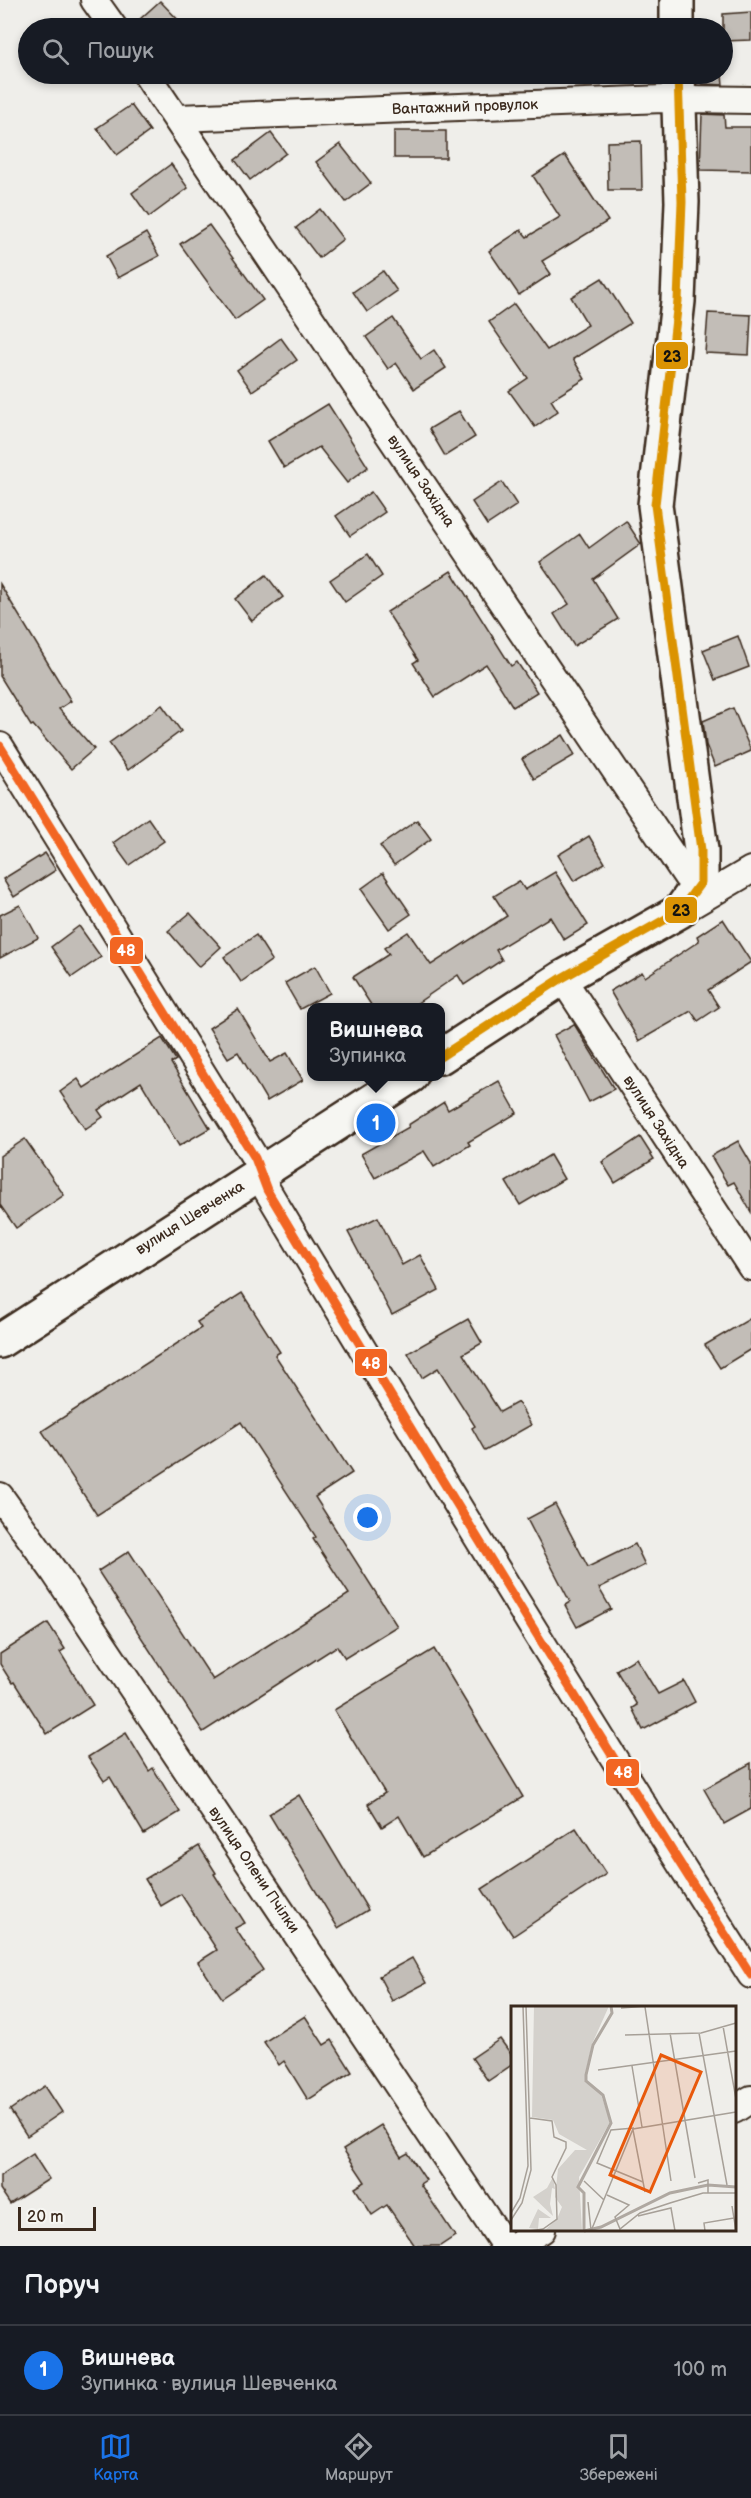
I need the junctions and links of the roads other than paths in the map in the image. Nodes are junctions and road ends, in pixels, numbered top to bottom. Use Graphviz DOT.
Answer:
graph roads {
  1 [pos="94,0"];
  2 [pos="677,0"];
  3 [pos="107,18"];
  4 [pos="677,18"];
  5 [pos="153,84"];
  6 [pos="678,88"];
  7 [pos="751,100"];
  8 [pos="178,118"];
  9 [pos="0,746"];
  10 [pos="751,870"];
  11 [pos="701,882"];
  12 [pos="680,911"];
  13 [pos="562,978"];
  14 [pos="445,1054"];
  15 [pos="405,1081"];
  16 [pos="260,1174"];
  17 [pos="751,1267"];
  18 [pos="0,1341"];
  19 [pos="0,1496"];
  20 [pos="751,1975"];
  21 [pos="751,2099"];
  22 [pos="736,2109"];
  23 [pos="539,2231"];
  24 [pos="505,2246"];
  25 [pos="515,2246"];
  1 -- 3 [label="street"];
  2 -- 4 [label="street"];
  5 -- 8 [label="street, вулиця Західна"];
  6 -- 7 [label="street, Вантажний провулок"];
  6 -- 8 [label="street, Вантажний провулок"];
  6 -- 11 [label="street"];
  8 -- 11 [label="street, вулиця Західна"];
  9 -- 16 [label="street"];
  10 -- 12 [label="street"];
  11 -- 12 [label="street"];
  12 -- 13 [label="street"];
  13 -- 14 [label="street"];
  13 -- 17 [label="street, вулиця Західна"];
  15 -- 16 [label="street, вулиця Шевченка"];
  16 -- 18 [label="street, вулиця Шевченка"];
  16 -- 20 [label="street"];
  19 -- 24 [label="street, вулиця Олени Пчілки"];
  21 -- 22 [label="street"];
  23 -- 25 [label="street"];
}
